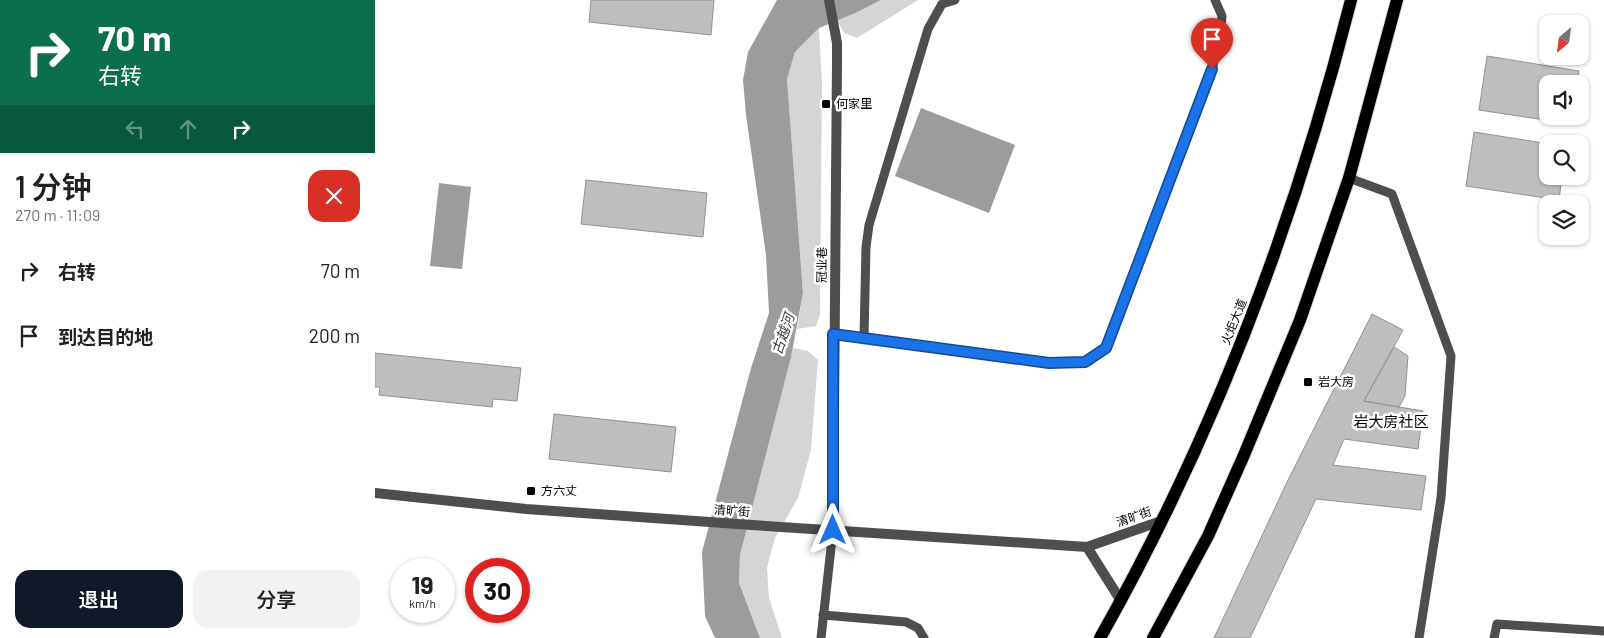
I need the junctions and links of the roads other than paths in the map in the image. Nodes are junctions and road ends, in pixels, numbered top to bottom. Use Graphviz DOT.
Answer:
graph roads {
  1 [pos="829,0"];
  2 [pos="955,0"];
  3 [pos="1215,0"];
  4 [pos="1351,0"];
  5 [pos="1397,0"];
  6 [pos="1349,178"];
  7 [pos="833,334"];
  8 [pos="864,338"];
  9 [pos="375,492"];
  10 [pos="1161,521"];
  11 [pos="833,530"];
  12 [pos="1087,547"];
  13 [pos="1121,601"];
  14 [pos="823,615"];
  15 [pos="1600,633"];
  16 [pos="821,638"];
  17 [pos="924,638"];
  18 [pos="1100,638"];
  19 [pos="1153,638"];
  20 [pos="1419,638"];
  21 [pos="1493,638"];
  1 -- 7 [label="street, 冠业巷"];
  2 -- 8 [label="lane"];
  3 -- 8 [label="lane"];
  4 -- 10 [label="main road, 火炬大道"];
  5 -- 6 [label="main road"];
  6 -- 19 [label="main road"];
  6 -- 20 [label="lane"];
  7 -- 8 [label="lane"];
  7 -- 11 [label="street, 冠业巷"];
  9 -- 11 [label="street, 清旷街"];
  10 -- 12 [label="street, 清旷街"];
  10 -- 13 [label="main road, 火炬大道"];
  11 -- 12 [label="street, 清旷街"];
  11 -- 14 [label="lane"];
  12 -- 13 [label="street"];
  13 -- 18 [label="main road, 火炬大道"];
  14 -- 16 [label="lane"];
  14 -- 17 [label="lane"];
  15 -- 21 [label="lane"];
}
